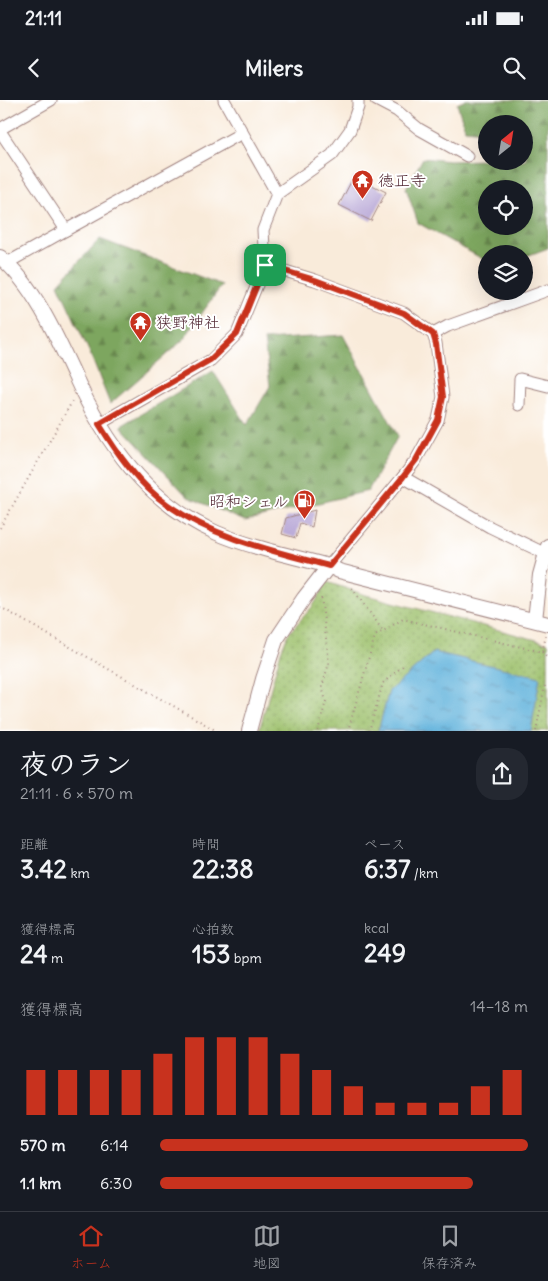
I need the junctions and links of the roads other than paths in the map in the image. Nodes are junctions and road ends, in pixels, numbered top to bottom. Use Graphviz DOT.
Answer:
graph roads {
  1 [pos="52,100"];
  2 [pos="224,100"];
  3 [pos="358,100"];
  4 [pos="376,100"];
  5 [pos="0,130"];
  6 [pos="242,133"];
  7 [pos="467,156"];
  8 [pos="277,194"];
  9 [pos="66,230"];
  10 [pos="3,260"];
  11 [pos="265,265"];
  12 [pos="548,290"];
  13 [pos="433,334"];
  14 [pos="548,386"];
  15 [pos="519,405"];
  16 [pos="99,424"];
  17 [pos="403,477"];
  18 [pos="547,550"];
  19 [pos="334,568"];
  20 [pos="543,626"];
  21 [pos="249,731"];
  1 -- 5 [label="street"];
  2 -- 6 [label="street"];
  3 -- 8 [label="street"];
  4 -- 7 [label="street"];
  5 -- 9 [label="street"];
  6 -- 8 [label="street"];
  6 -- 9 [label="street"];
  8 -- 11 [label="street"];
  9 -- 10 [label="street"];
  10 -- 16 [label="street"];
  11 -- 13 [label="street"];
  11 -- 16 [label="street"];
  12 -- 13 [label="street"];
  13 -- 17 [label="street"];
  14 -- 15 [label="street"];
  16 -- 19 [label="street"];
  17 -- 18 [label="street"];
  17 -- 19 [label="street"];
  18 -- 20 [label="street"];
  19 -- 20 [label="street"];
  19 -- 21 [label="street"];
}
